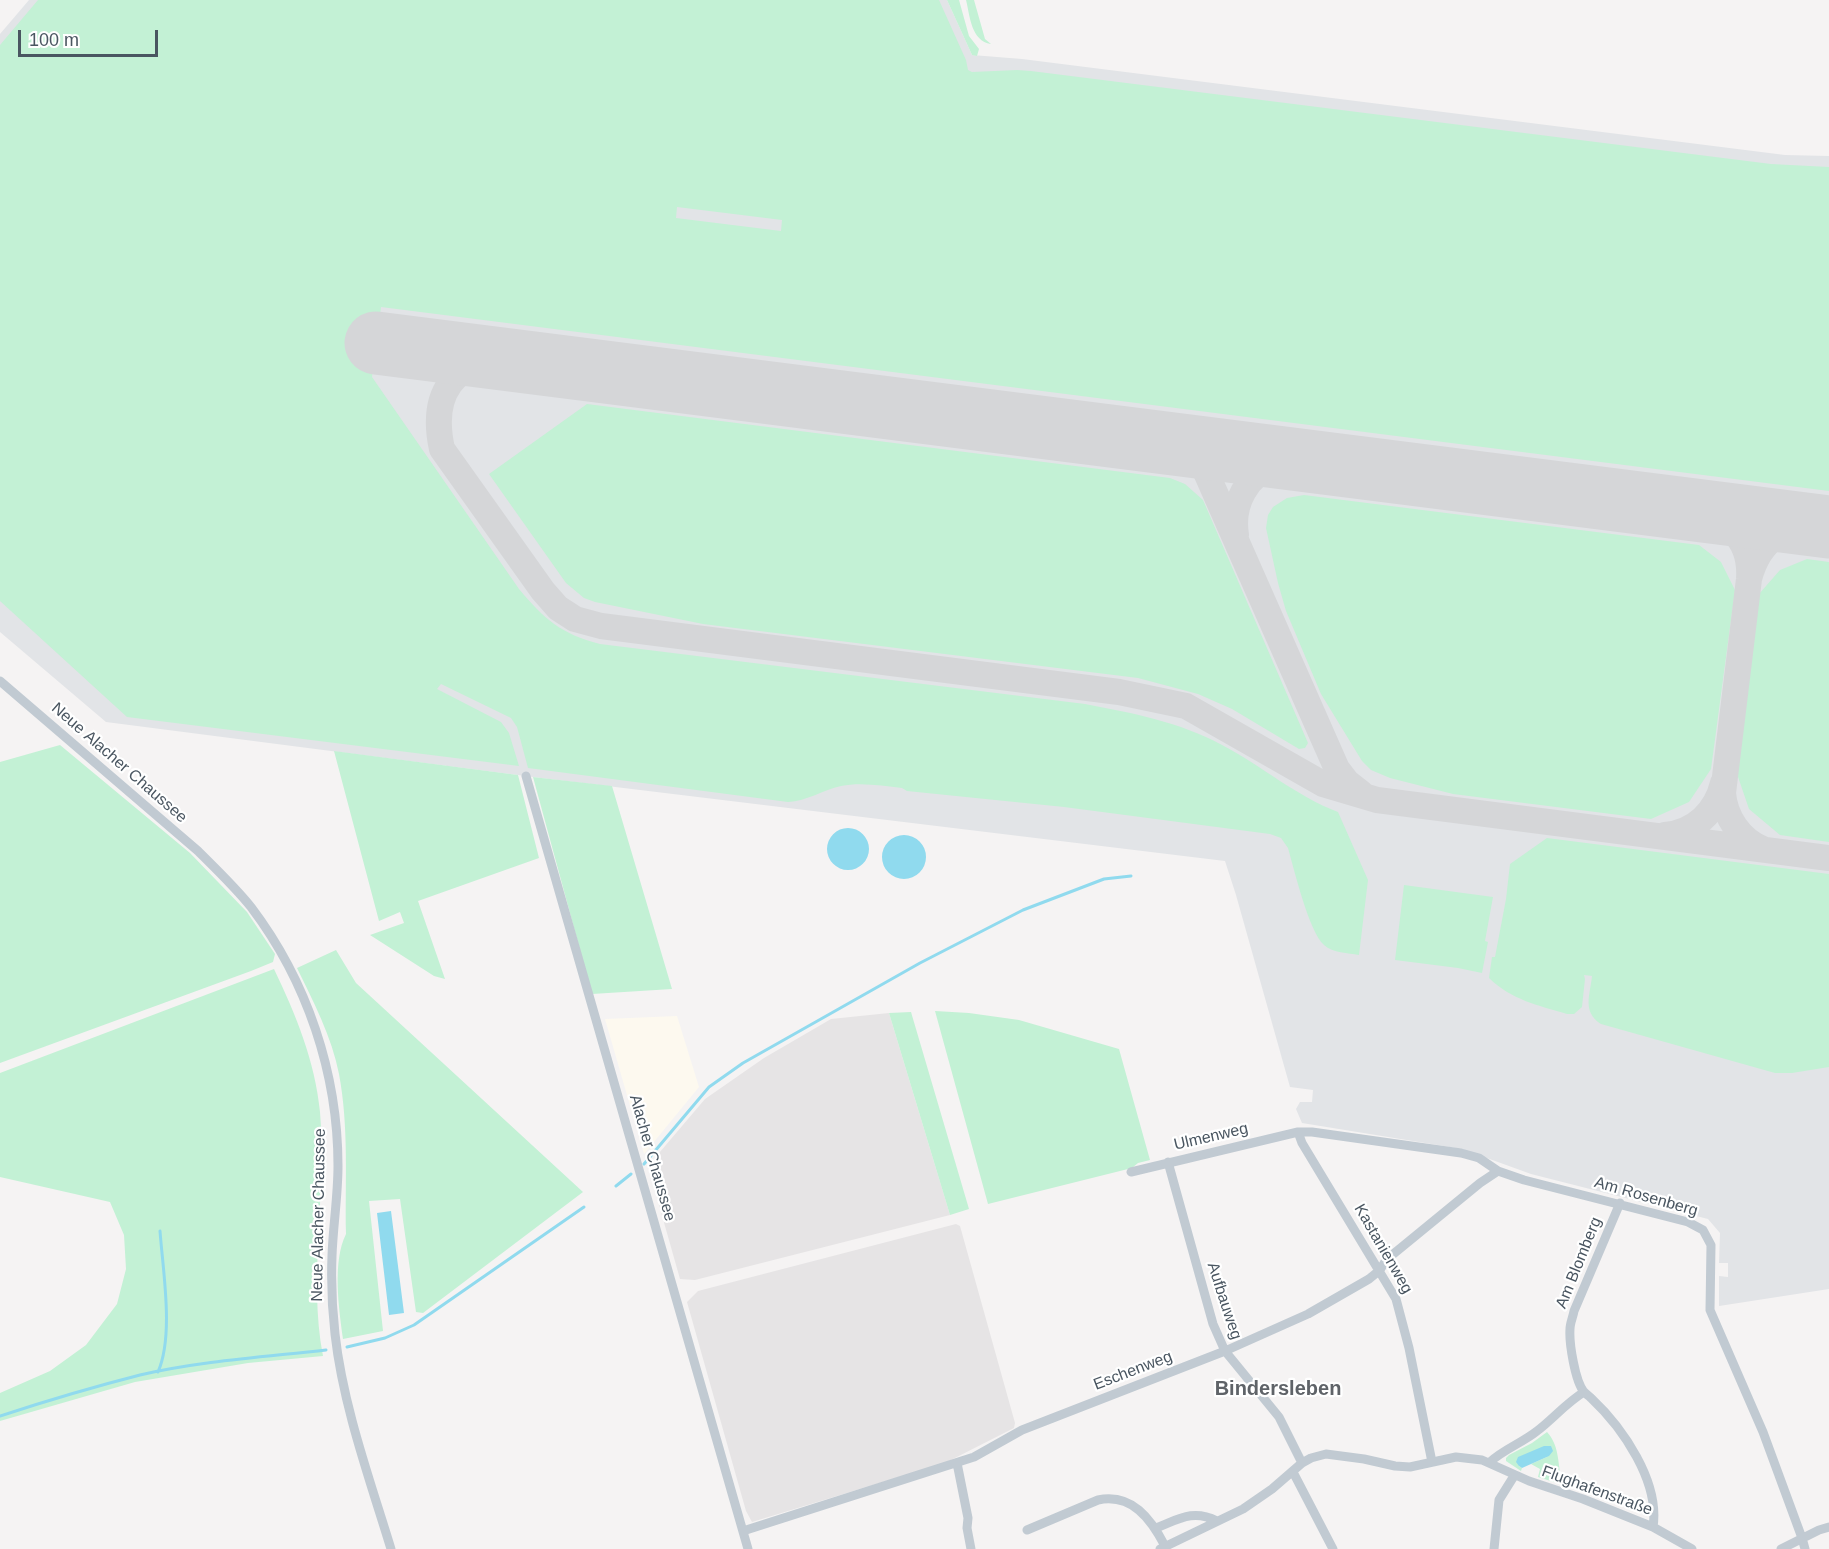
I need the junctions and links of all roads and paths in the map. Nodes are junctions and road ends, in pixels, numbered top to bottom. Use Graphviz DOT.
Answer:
graph roads {
  1 [pos="0,681"];
  2 [pos="526,776"];
  3 [pos="1298,1132"];
  4 [pos="1168,1162"];
  5 [pos="1498,1171"];
  6 [pos="1131,1172"];
  7 [pos="1620,1203"];
  8 [pos="1380,1270"];
  9 [pos="1225,1351"];
  10 [pos="1584,1392"];
  11 [pos="1432,1462"];
  12 [pos="1490,1462"];
  13 [pos="957,1463"];
  14 [pos="1302,1463"];
  15 [pos="1293,1472"];
  16 [pos="1514,1476"];
  17 [pos="1217,1521"];
  18 [pos="1653,1527"];
  19 [pos="1829,1527"];
  20 [pos="1156,1528"];
  21 [pos="1027,1530"];
  22 [pos="743,1531"];
  23 [pos="1803,1538"];
  24 [pos="1163,1548"];
  25 [pos="391,1549"];
  26 [pos="748,1549"];
  27 [pos="971,1549"];
  28 [pos="1333,1549"];
  29 [pos="1494,1549"];
  30 [pos="1692,1549"];
  31 [pos="1781,1549"];
  32 [pos="1805,1549"];
  1 -- 25 [label="street, Neue Alacher Chaussee"];
  2 -- 22 [label="street, Alacher Chaussee"];
  3 -- 4 [label="street, Ulmenweg"];
  3 -- 5 [label="street, Am Rosenberg"];
  3 -- 8 [label="street, Kastanienweg"];
  4 -- 6 [label="street, Ulmenweg"];
  4 -- 9 [label="street, Aufbauweg"];
  5 -- 7 [label="street, Am Rosenberg"];
  5 -- 8 [label="street, Eschenweg"];
  7 -- 10 [label="street, Am Blomberg"];
  7 -- 23 [label="street, Am Rosenberg"];
  8 -- 9 [label="street, Eschenweg"];
  8 -- 11 [label="street, Kastanienweg"];
  9 -- 13 [label="street, Eschenweg"];
  9 -- 14 [label="street, Aufbauweg"];
  10 -- 12 [label="street"];
  10 -- 18 [label="street, Am Blomberg"];
  11 -- 12 [label="street, Flughafenstraße"];
  11 -- 14 [label="street, Flughafenstraße"];
  12 -- 16 [label="street, Flughafenstraße"];
  13 -- 22 [label="street, Eschenweg"];
  13 -- 27 [label="street"];
  14 -- 15 [label="street, Flughafenstraße"];
  15 -- 17 [label="street, Flughafenstraße"];
  15 -- 28 [label="street"];
  16 -- 18 [label="street, Flughafenstraße"];
  16 -- 29 [label="street"];
  17 -- 20 [label="street"];
  17 -- 24 [label="street, Flughafenstraße"];
  18 -- 30 [label="street, Flughafenstraße"];
  19 -- 23 [label="street"];
  20 -- 21 [label="street"];
  20 -- 24 [label="street"];
  22 -- 26 [label="street, Alacher Chaussee"];
  23 -- 31 [label="street"];
  23 -- 32 [label="street, Am Rosenberg"];
}
